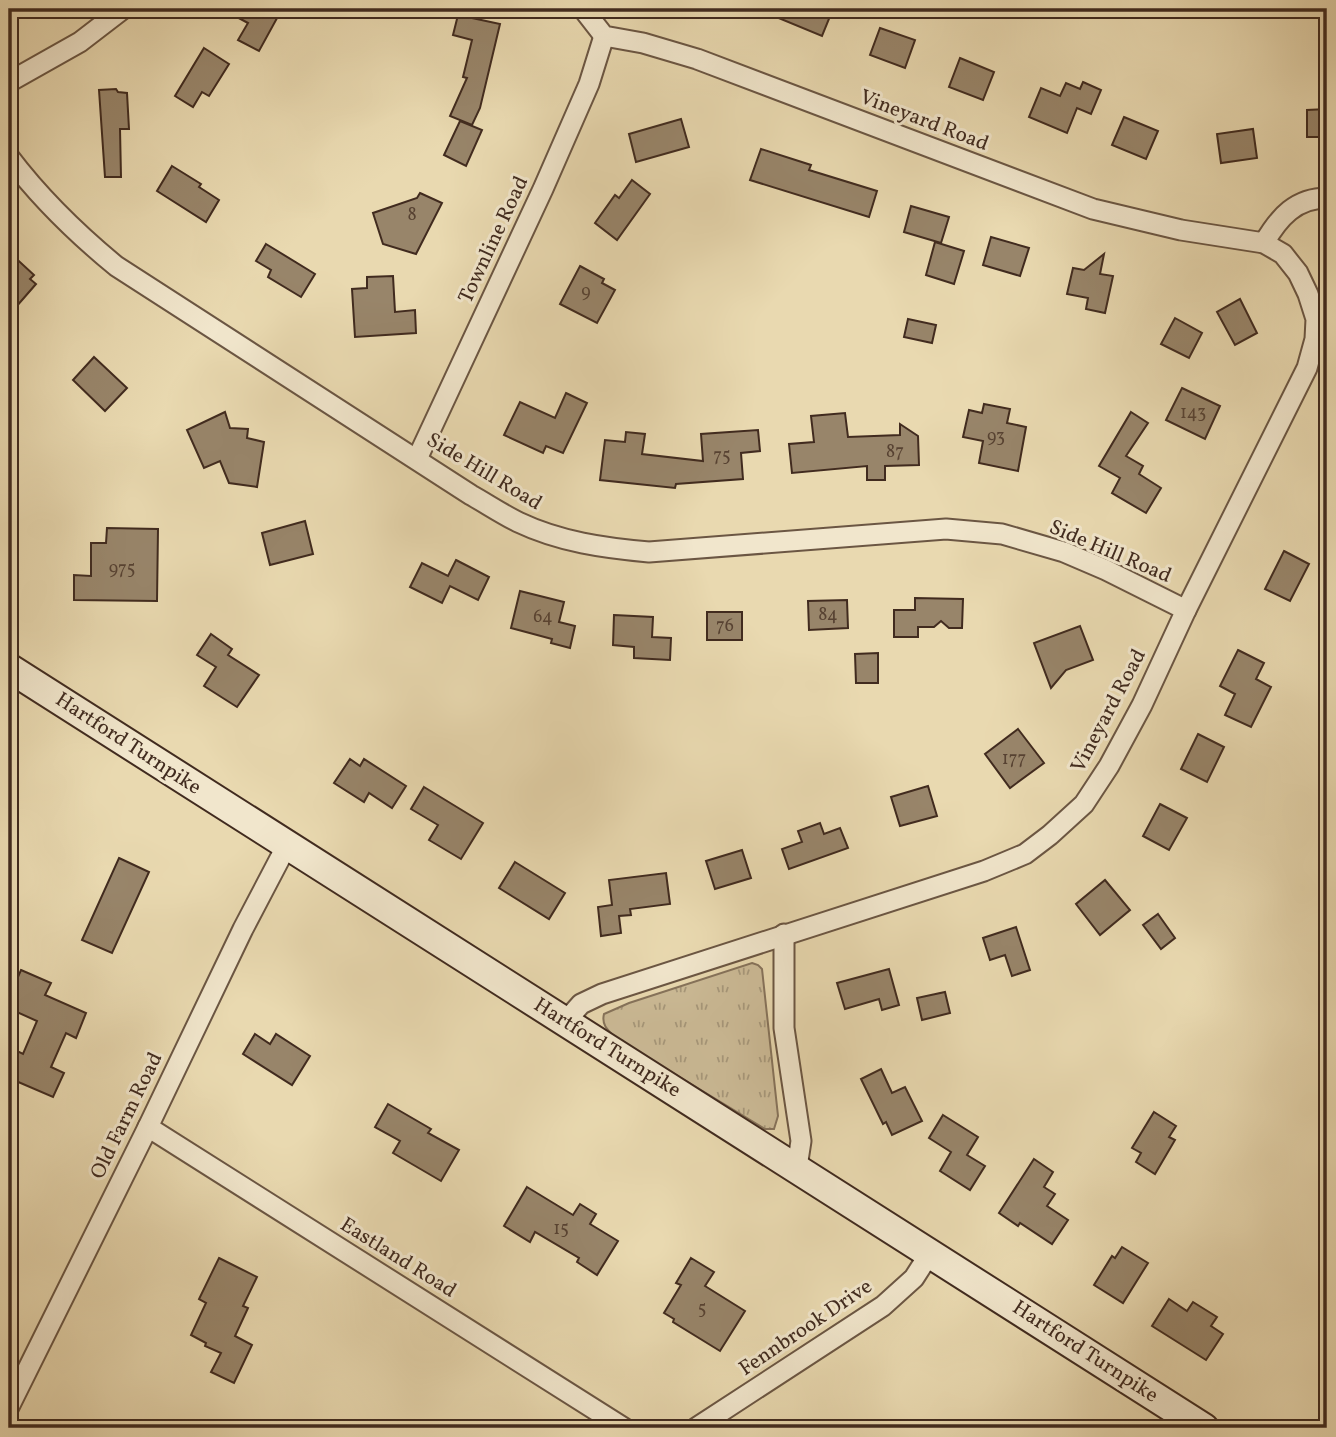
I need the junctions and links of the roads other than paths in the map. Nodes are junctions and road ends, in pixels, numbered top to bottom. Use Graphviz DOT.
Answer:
graph roads {
  1 [pos="123,9"];
  2 [pos="583,9"];
  3 [pos="604,36"];
  4 [pos="9,82"];
  5 [pos="9,157"];
  6 [pos="1327,198"];
  7 [pos="1264,243"];
  8 [pos="1321,339"];
  9 [pos="416,459"];
  10 [pos="1186,610"];
  11 [pos="9,668"];
  12 [pos="287,845"];
  13 [pos="784,934"];
  14 [pos="565,1022"];
  15 [pos="148,1127"];
  16 [pos="797,1167"];
  17 [pos="930,1253"];
  18 [pos="9,1407"];
  19 [pos="624,1428"];
  20 [pos="696,1428"];
  21 [pos="1204,1428"];
  1 -- 4 [label="street"];
  2 -- 3 [label="street"];
  3 -- 7 [label="street, Vineyard Road"];
  3 -- 9 [label="street, Townline Road"];
  5 -- 9 [label="street, Side Hill Road"];
  6 -- 7 [label="street"];
  7 -- 8 [label="street, Vineyard Road"];
  8 -- 10 [label="street, Vineyard Road"];
  9 -- 10 [label="street, Side Hill Road"];
  10 -- 13 [label="street, Vineyard Road"];
  11 -- 12 [label="main road, Hartford Turnpike"];
  12 -- 14 [label="main road, Hartford Turnpike"];
  12 -- 15 [label="street, Old Farm Road"];
  13 -- 14 [label="street, Vineyard Road"];
  13 -- 16 [label="street"];
  14 -- 16 [label="main road, Hartford Turnpike"];
  15 -- 18 [label="street, Old Farm Road"];
  15 -- 19 [label="street, Eastland Road"];
  16 -- 17 [label="main road, Hartford Turnpike"];
  17 -- 20 [label="street, Fennbrook Drive"];
  17 -- 21 [label="main road, Hartford Turnpike"];
}
